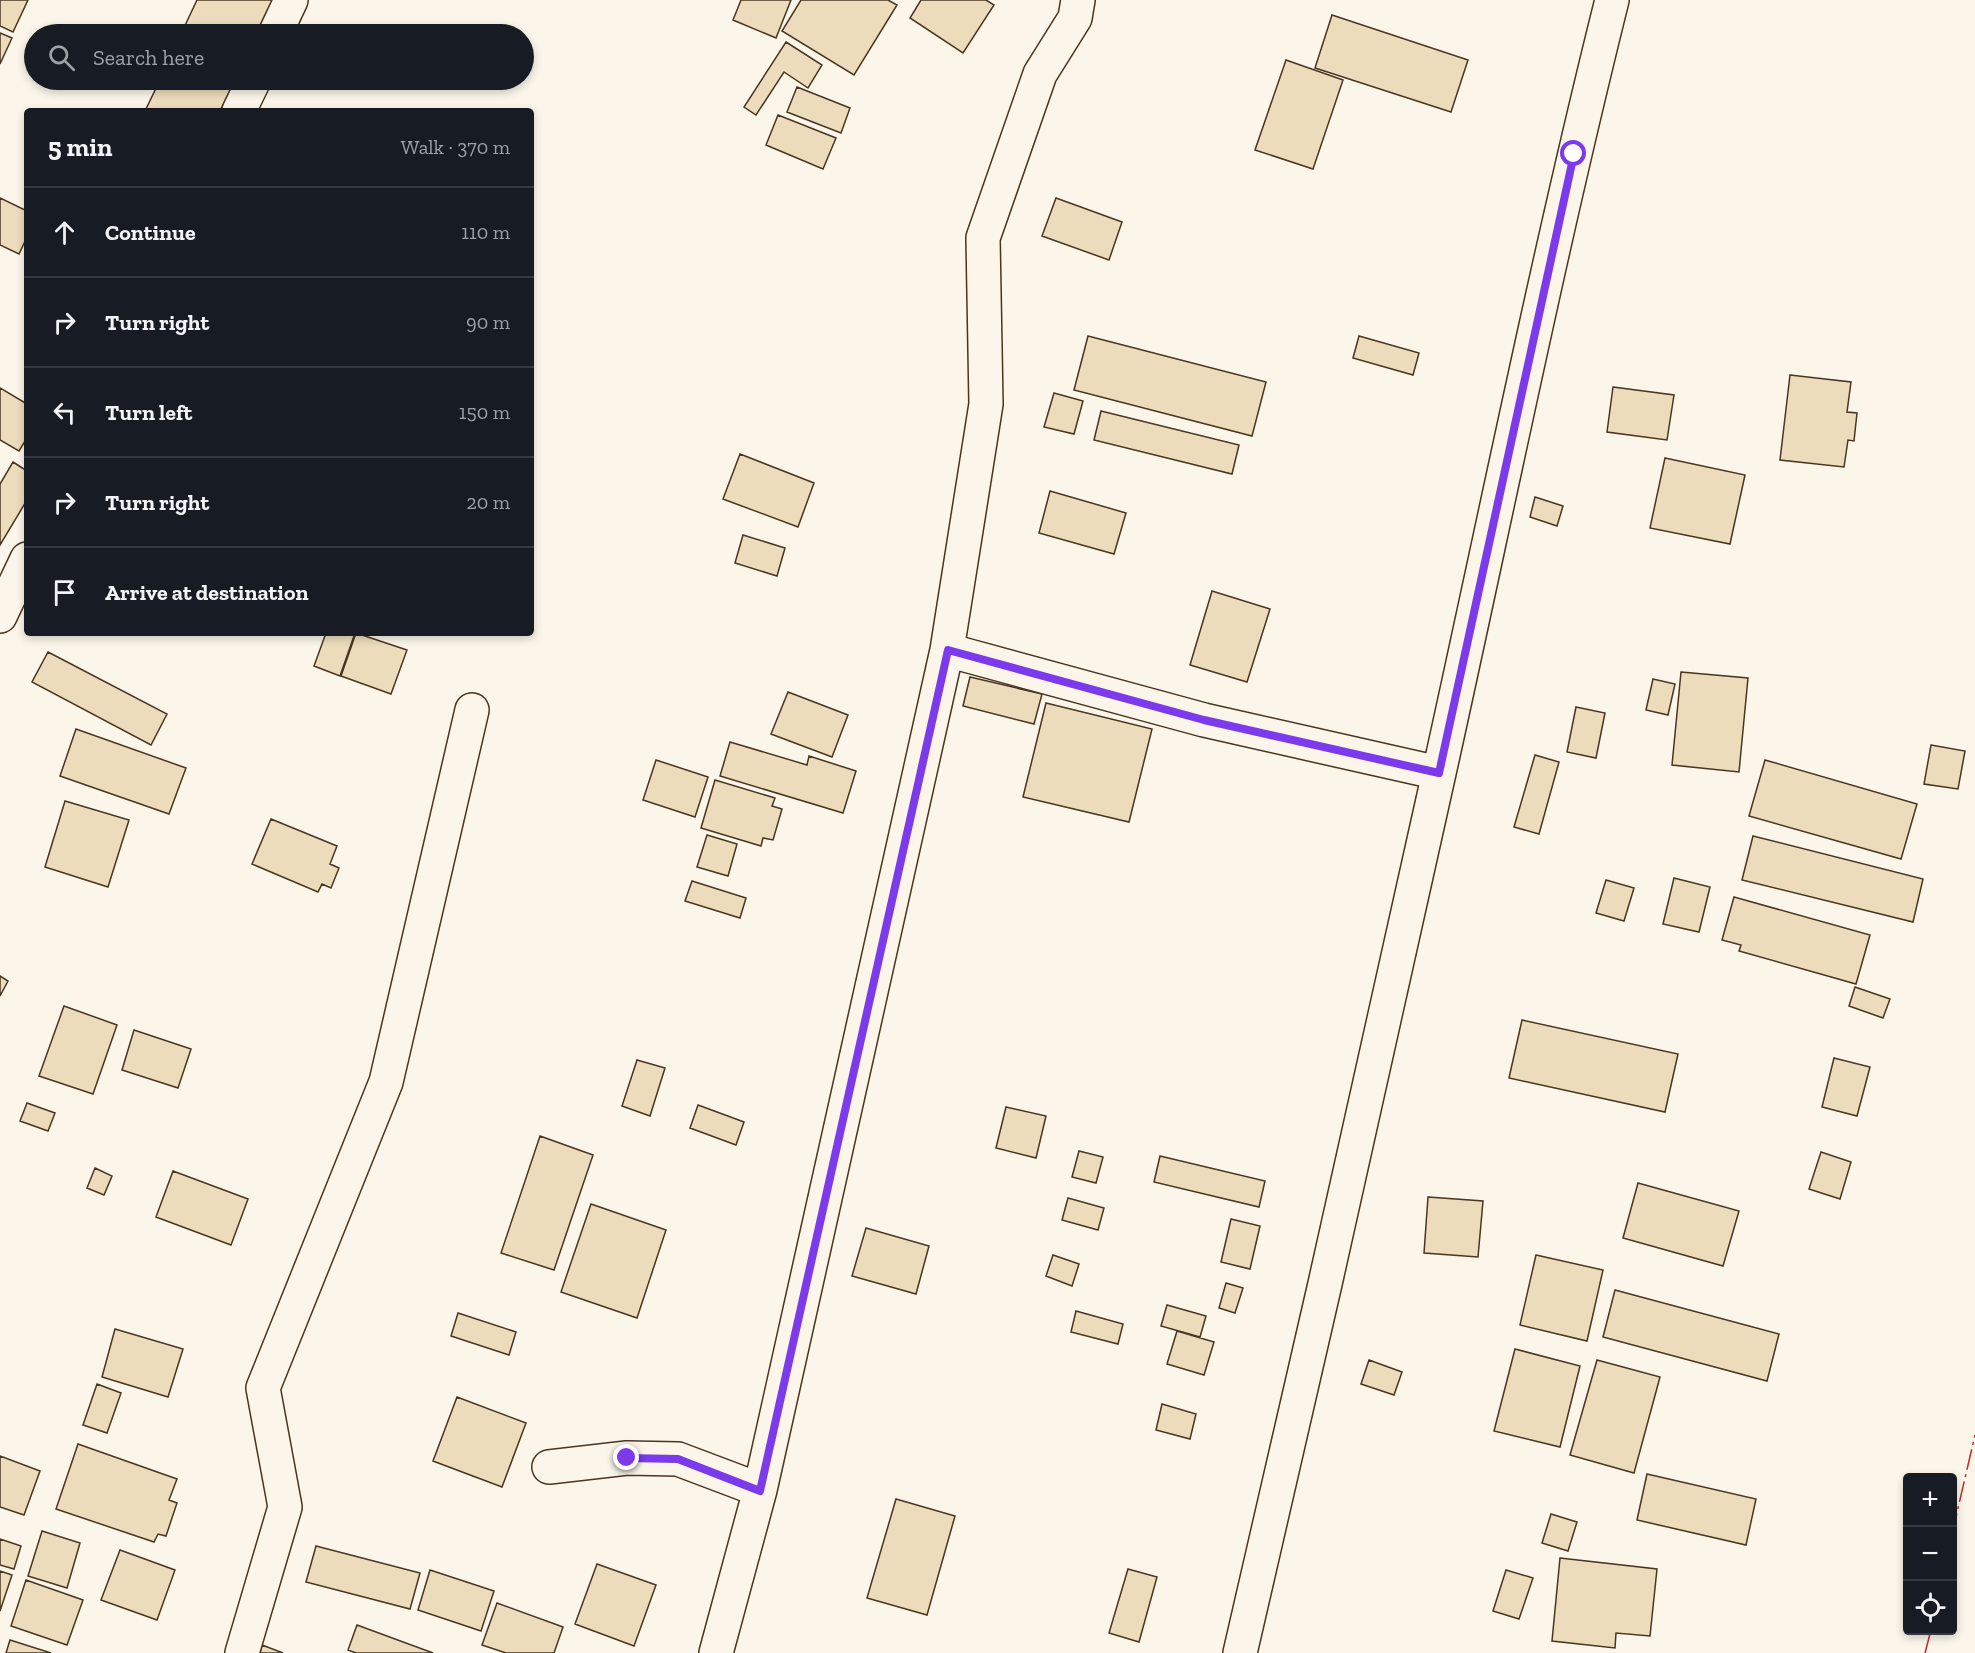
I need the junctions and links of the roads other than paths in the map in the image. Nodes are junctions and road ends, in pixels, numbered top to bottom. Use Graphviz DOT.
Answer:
graph roads {
  1 [pos="291,0"];
  2 [pos="1078,0"];
  3 [pos="1612,0"];
  4 [pos="280,24"];
  5 [pos="249,90"];
  6 [pos="240,108"];
  7 [pos="24,565"];
  8 [pos="0,616"];
  9 [pos="948,650"];
  10 [pos="472,710"];
  11 [pos="1439,773"];
  12 [pos="549,1467"];
  13 [pos="760,1491"];
  14 [pos="242,1653"];
  15 [pos="716,1653"];
  16 [pos="1240,1653"];
  1 -- 4 [label="street"];
  2 -- 9 [label="street"];
  3 -- 11 [label="street"];
  5 -- 6 [label="street"];
  7 -- 8 [label="street"];
  9 -- 11 [label="street"];
  9 -- 13 [label="street"];
  10 -- 14 [label="street"];
  11 -- 16 [label="street"];
  12 -- 13 [label="street"];
  13 -- 15 [label="street"];
}
